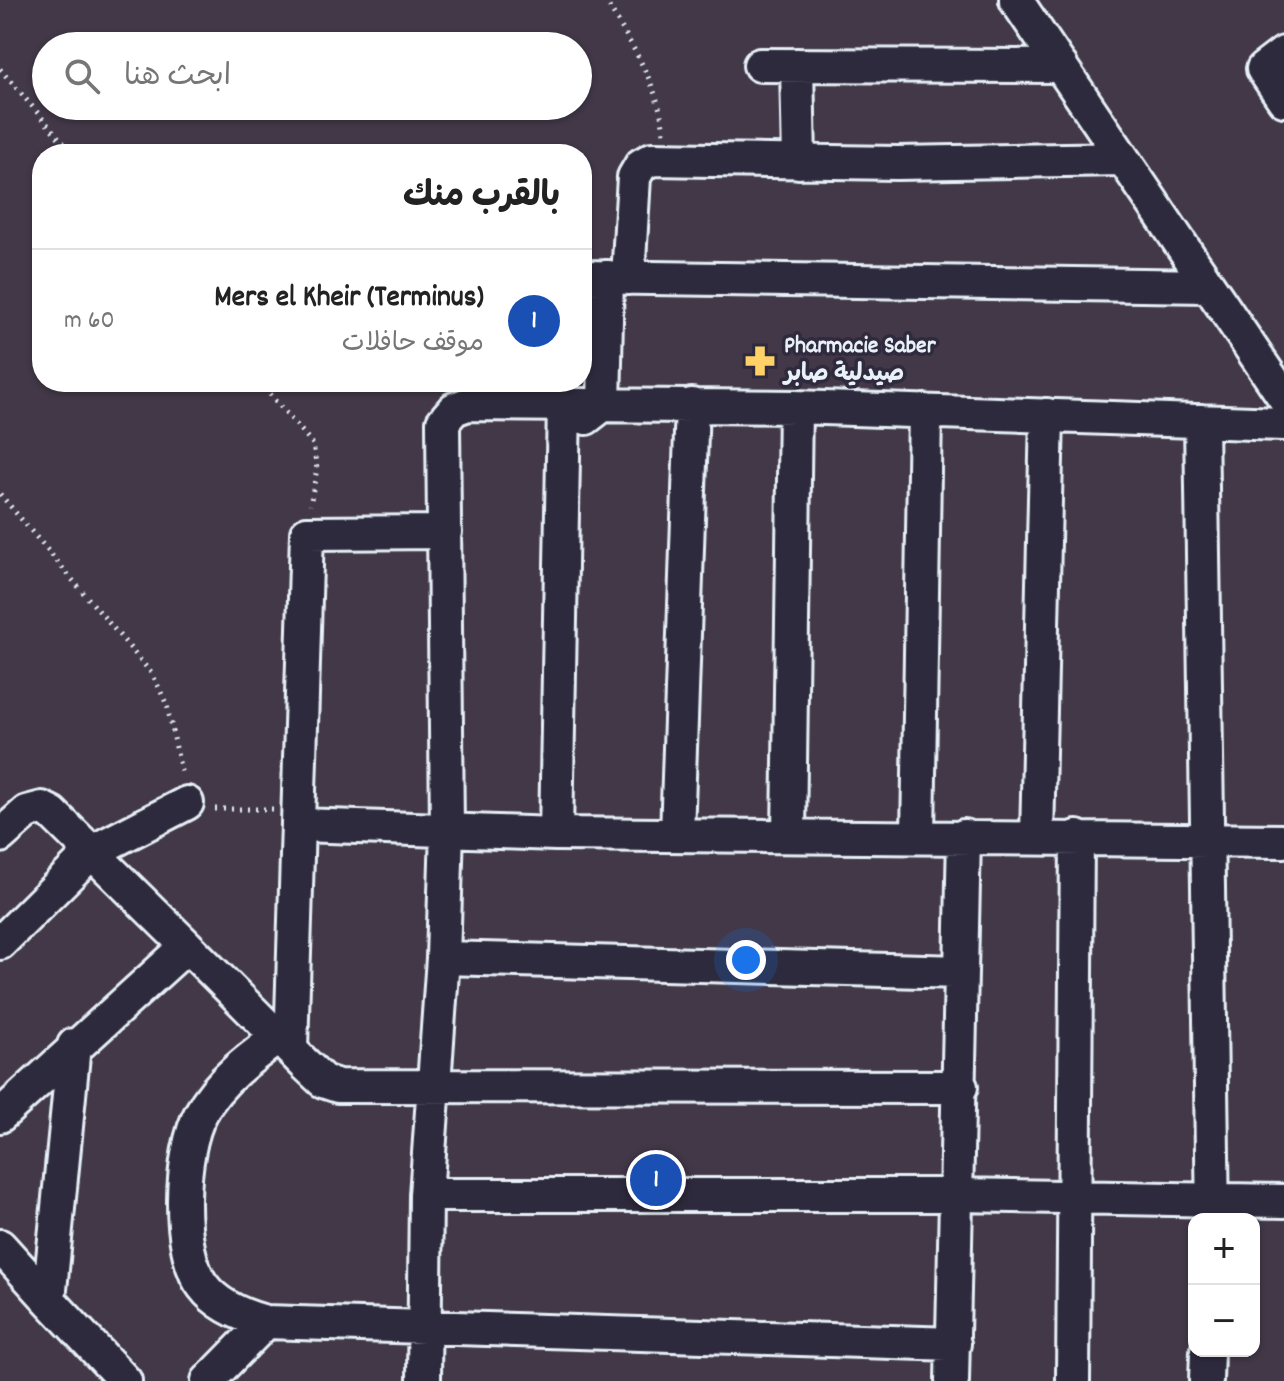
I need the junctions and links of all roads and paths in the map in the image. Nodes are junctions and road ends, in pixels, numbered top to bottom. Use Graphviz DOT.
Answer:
graph roads {
  1 [pos="605,0"];
  2 [pos="1016,0"];
  3 [pos="1284,53"];
  4 [pos="760,65"];
  5 [pos="797,65"];
  6 [pos="1061,66"];
  7 [pos="0,69"];
  8 [pos="1284,100"];
  9 [pos="32,106"];
  10 [pos="44,120"];
  11 [pos="64,144"];
  12 [pos="667,159"];
  13 [pos="1123,159"];
  14 [pos="799,162"];
  15 [pos="606,278"];
  16 [pos="1209,286"];
  17 [pos="268,392"];
  18 [pos="1284,397"];
  19 [pos="604,404"];
  20 [pos="692,405"];
  21 [pos="795,407"];
  22 [pos="925,411"];
  23 [pos="1047,415"];
  24 [pos="564,420"];
  25 [pos="1201,421"];
  26 [pos="1284,424"];
  27 [pos="0,494"];
  28 [pos="445,532"];
  29 [pos="307,533"];
  30 [pos="187,803"];
  31 [pos="301,817"];
  32 [pos="447,829"];
  33 [pos="556,834"];
  34 [pos="677,834"];
  35 [pos="789,835"];
  36 [pos="0,836"];
  37 [pos="918,836"];
  38 [pos="964,836"];
  39 [pos="1037,837"];
  40 [pos="1077,837"];
  41 [pos="1207,838"];
  42 [pos="1284,841"];
  43 [pos="92,852"];
  44 [pos="0,943"];
  45 [pos="187,946"];
  46 [pos="443,958"];
  47 [pos="961,972"];
  48 [pos="286,1043"];
  49 [pos="74,1045"];
  50 [pos="434,1086"];
  51 [pos="961,1087"];
  52 [pos="0,1116"];
  53 [pos="426,1195"];
  54 [pos="959,1195"];
  55 [pos="1077,1197"];
  56 [pos="1284,1201"];
  57 [pos="1214,1209"];
  58 [pos="0,1246"];
  59 [pos="49,1300"];
  60 [pos="266,1322"];
  61 [pos="425,1326"];
  62 [pos="954,1344"];
  63 [pos="1207,1357"];
  64 [pos="125,1381"];
  65 [pos="208,1381"];
  66 [pos="424,1381"];
  67 [pos="952,1381"];
  68 [pos="1073,1381"];
  69 [pos="1206,1381"];
  1 -- 12 [label="path"];
  2 -- 6 [label="street"];
  3 -- 8 [label="street"];
  4 -- 5 [label="street"];
  5 -- 6 [label="street"];
  5 -- 14 [label="street"];
  6 -- 13 [label="street"];
  7 -- 9 [label="path"];
  10 -- 11 [label="path"];
  12 -- 14 [label="street"];
  12 -- 15 [label="street"];
  13 -- 14 [label="street"];
  13 -- 16 [label="street"];
  15 -- 16 [label="street"];
  15 -- 19 [label="street"];
  16 -- 18 [label="street"];
  17 -- 29 [label="path"];
  19 -- 20 [label="street"];
  19 -- 24 [label="street"];
  20 -- 21 [label="street"];
  20 -- 34 [label="street"];
  21 -- 22 [label="street"];
  21 -- 35 [label="street"];
  22 -- 23 [label="street"];
  22 -- 37 [label="street"];
  23 -- 25 [label="street"];
  23 -- 39 [label="street"];
  24 -- 28 [label="street"];
  24 -- 33 [label="street"];
  25 -- 26 [label="street"];
  25 -- 41 [label="street"];
  27 -- 30 [label="path"];
  28 -- 29 [label="street"];
  28 -- 32 [label="street"];
  29 -- 31 [label="street"];
  30 -- 31 [label="path"];
  30 -- 43 [label="street"];
  31 -- 32 [label="street"];
  31 -- 48 [label="street"];
  32 -- 33 [label="street"];
  32 -- 46 [label="street"];
  33 -- 34 [label="street"];
  34 -- 35 [label="street"];
  35 -- 37 [label="street"];
  36 -- 43 [label="street"];
  37 -- 38 [label="street"];
  38 -- 39 [label="street"];
  38 -- 47 [label="street"];
  39 -- 40 [label="street"];
  40 -- 41 [label="street"];
  40 -- 55 [label="street"];
  41 -- 42 [label="street"];
  41 -- 57 [label="street"];
  43 -- 44 [label="street"];
  43 -- 45 [label="street"];
  45 -- 48 [label="street"];
  45 -- 49 [label="street"];
  46 -- 47 [label="street"];
  46 -- 50 [label="street"];
  47 -- 51 [label="street"];
  48 -- 50 [label="street"];
  48 -- 60 [label="street"];
  49 -- 52 [label="street"];
  49 -- 59 [label="street"];
  50 -- 51 [label="street"];
  50 -- 53 [label="street"];
  51 -- 54 [label="street"];
  53 -- 54 [label="street"];
  53 -- 61 [label="street"];
  54 -- 55 [label="street"];
  54 -- 62 [label="street"];
  55 -- 57 [label="street"];
  55 -- 68 [label="street"];
  56 -- 57 [label="street"];
  58 -- 59 [label="street"];
  59 -- 64 [label="street"];
  60 -- 61 [label="street"];
  60 -- 65 [label="street"];
  61 -- 62 [label="street"];
  61 -- 66 [label="street"];
  62 -- 67 [label="street"];
  63 -- 69 [label="street"];
}
